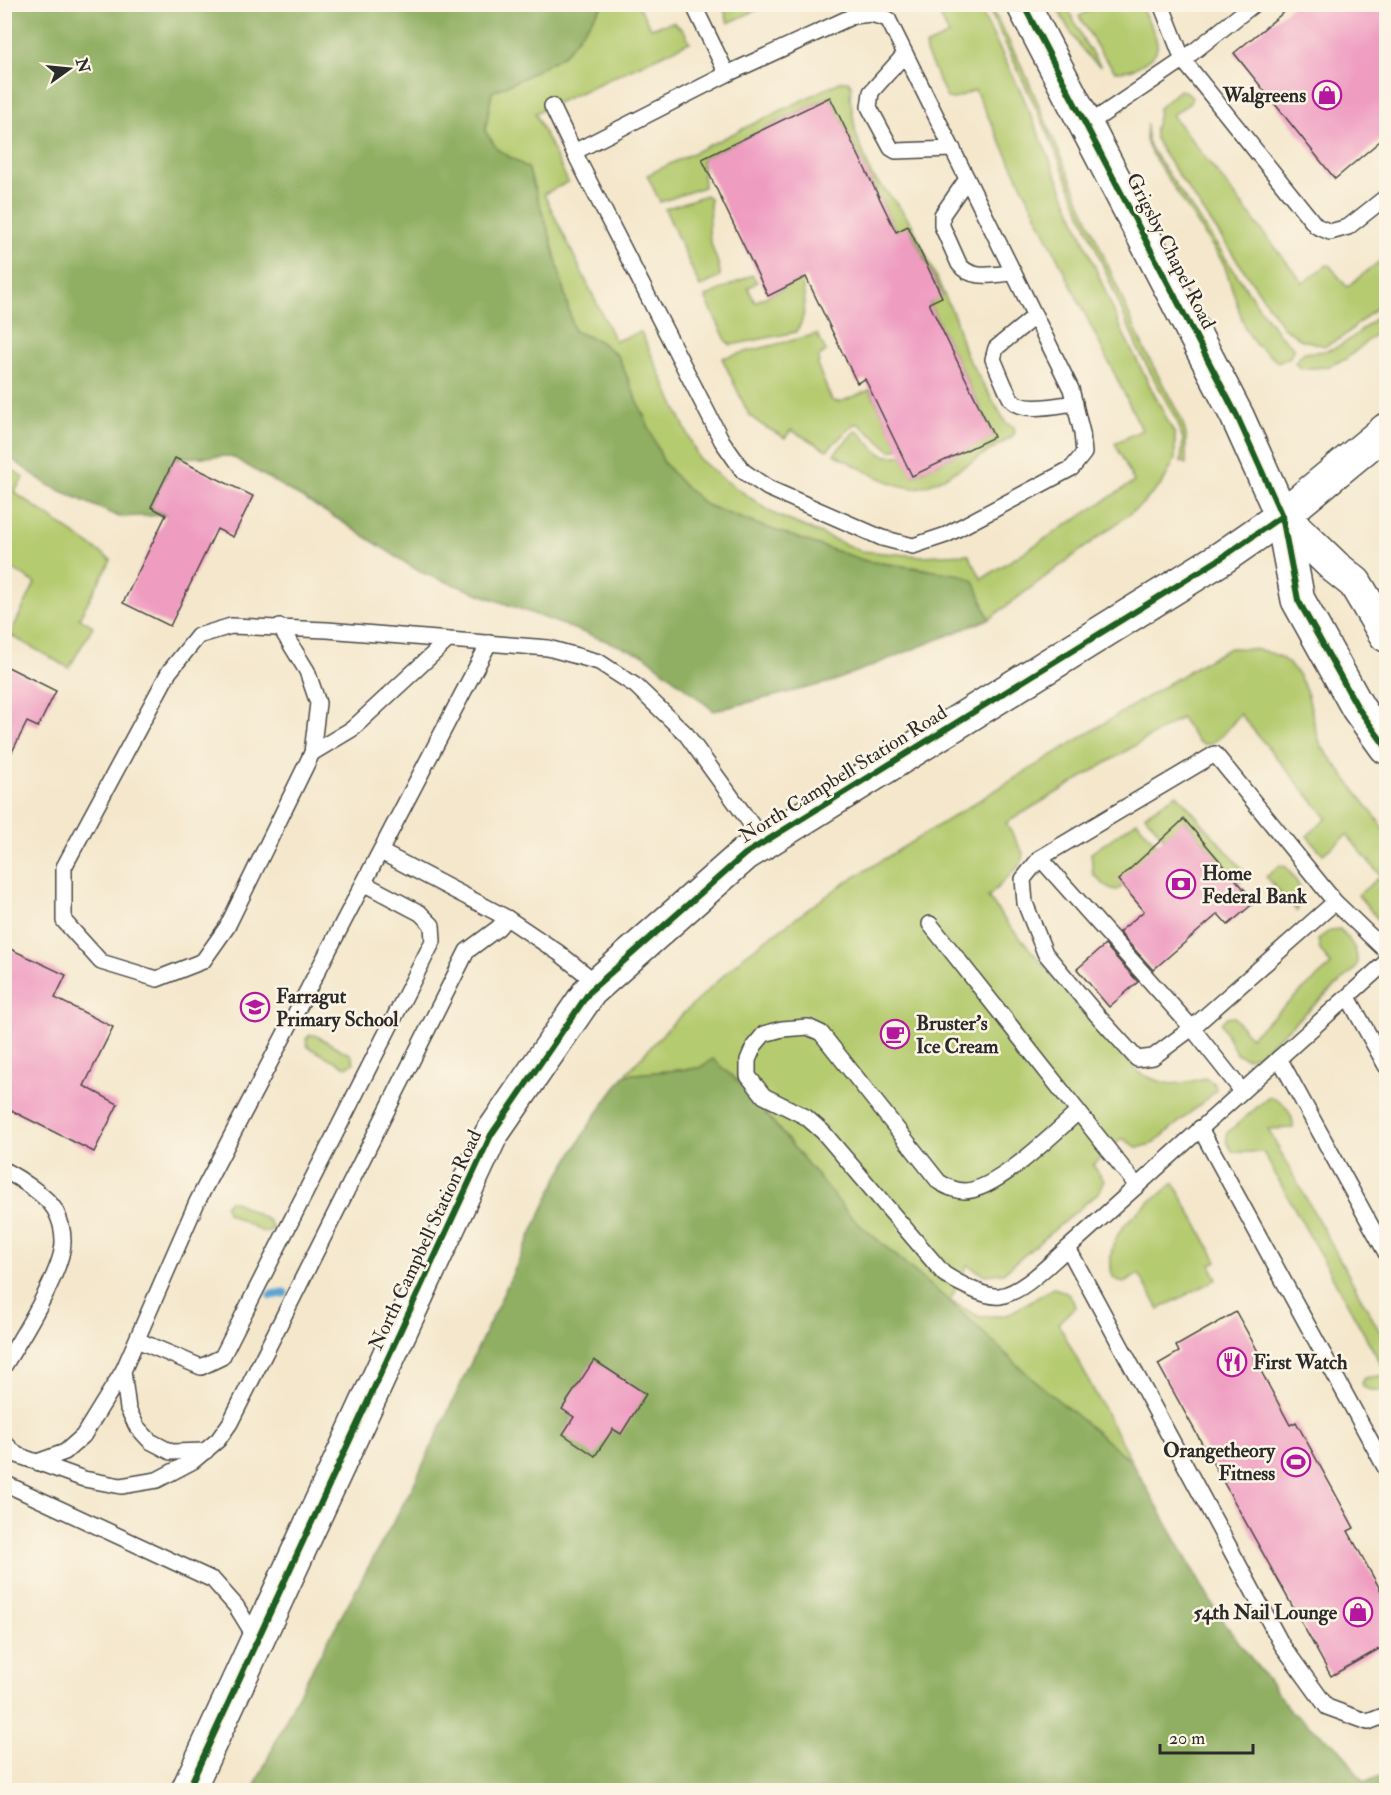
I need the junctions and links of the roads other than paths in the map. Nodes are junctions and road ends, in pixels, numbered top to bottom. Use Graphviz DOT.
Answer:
graph roads {
  1 [pos="693,4"];
  2 [pos="1023,4"];
  3 [pos="1161,4"];
  4 [pos="1254,4"];
  5 [pos="905,54"];
  6 [pos="1183,60"];
  7 [pos="727,75"];
  8 [pos="552,106"];
  9 [pos="1087,125"];
  10 [pos="953,149"];
  11 [pos="574,152"];
  12 [pos="967,179"];
  13 [pos="1386,197"];
  14 [pos="1013,273"];
  15 [pos="1035,316"];
  16 [pos="1075,403"];
  17 [pos="1386,430"];
  18 [pos="1282,516"];
  19 [pos="280,627"];
  20 [pos="1386,635"];
  21 [pos="448,640"];
  22 [pos="489,643"];
  23 [pos="1386,747"];
  24 [pos="312,753"];
  25 [pos="764,842"];
  26 [pos="381,852"];
  27 [pos="1040,858"];
  28 [pos="365,884"];
  29 [pos="1335,902"];
  30 [pos="507,918"];
  31 [pos="930,924"];
  32 [pos="1386,951"];
  33 [pos="1386,962"];
  34 [pos="598,984"];
  35 [pos="1348,997"];
  36 [pos="1192,1028"];
  37 [pos="1279,1058"];
  38 [pos="1386,1066"];
  39 [pos="1242,1091"];
  40 [pos="1078,1113"];
  41 [pos="1200,1128"];
  42 [pos="4,1170"];
  43 [pos="1137,1186"];
  44 [pos="1068,1248"];
  45 [pos="1386,1253"];
  46 [pos="137,1340"];
  47 [pos="4,1366"];
  48 [pos="123,1371"];
  49 [pos="4,1442"];
  50 [pos="206,1451"];
  51 [pos="37,1462"];
  52 [pos="1386,1469"];
  53 [pos="4,1483"];
  54 [pos="257,1640"];
  55 [pos="1386,1715"];
  56 [pos="188,1791"];
  1 -- 7 [label="lane"];
  2 -- 9 [label="main road, Grigsby Chapel Road"];
  3 -- 6 [label="lane"];
  4 -- 6 [label="lane"];
  5 -- 7 [label="lane"];
  5 -- 10 [label="lane"];
  5 -- 10 [label="lane"];
  6 -- 9 [label="lane"];
  6 -- 13 [label="lane"];
  7 -- 11 [label="lane"];
  8 -- 11 [label="lane"];
  9 -- 18 [label="main road, Grigsby Chapel Road"];
  10 -- 12 [label="lane"];
  11 -- 16 [label="lane"];
  12 -- 14 [label="lane"];
  12 -- 14 [label="lane"];
  14 -- 15 [label="lane"];
  15 -- 16 [label="lane"];
  15 -- 16 [label="lane"];
  17 -- 18 [label="main road, North Campbell Station Road"];
  18 -- 20 [label="main road"];
  18 -- 23 [label="main road"];
  18 -- 25 [label="main road, North Campbell Station Road"];
  19 -- 21 [label="lane"];
  19 -- 24 [label="lane"];
  19 -- 24 [label="lane"];
  21 -- 22 [label="lane"];
  21 -- 24 [label="lane"];
  22 -- 25 [label="lane"];
  22 -- 26 [label="lane"];
  25 -- 34 [label="main road, North Campbell Station Road"];
  26 -- 28 [label="lane"];
  26 -- 30 [label="lane"];
  27 -- 29 [label="lane"];
  27 -- 36 [label="lane"];
  27 -- 36 [label="lane"];
  28 -- 46 [label="lane"];
  28 -- 46 [label="lane"];
  29 -- 32 [label="lane"];
  29 -- 36 [label="lane"];
  30 -- 34 [label="lane"];
  30 -- 50 [label="lane"];
  31 -- 40 [label="lane"];
  33 -- 35 [label="lane"];
  34 -- 54 [label="main road, North Campbell Station Road"];
  35 -- 37 [label="lane"];
  35 -- 38 [label="lane"];
  36 -- 39 [label="lane"];
  37 -- 39 [label="lane"];
  37 -- 45 [label="lane"];
  39 -- 41 [label="lane"];
  40 -- 43 [label="lane"];
  40 -- 44 [label="lane"];
  41 -- 43 [label="lane"];
  41 -- 52 [label="lane"];
  42 -- 47 [label="lane"];
  43 -- 44 [label="lane"];
  44 -- 55 [label="lane"];
  46 -- 48 [label="lane"];
  48 -- 50 [label="lane"];
  48 -- 51 [label="lane"];
  49 -- 51 [label="lane"];
  50 -- 51 [label="lane"];
  53 -- 54 [label="lane"];
  54 -- 56 [label="main road, North Campbell Station Road"];
}
